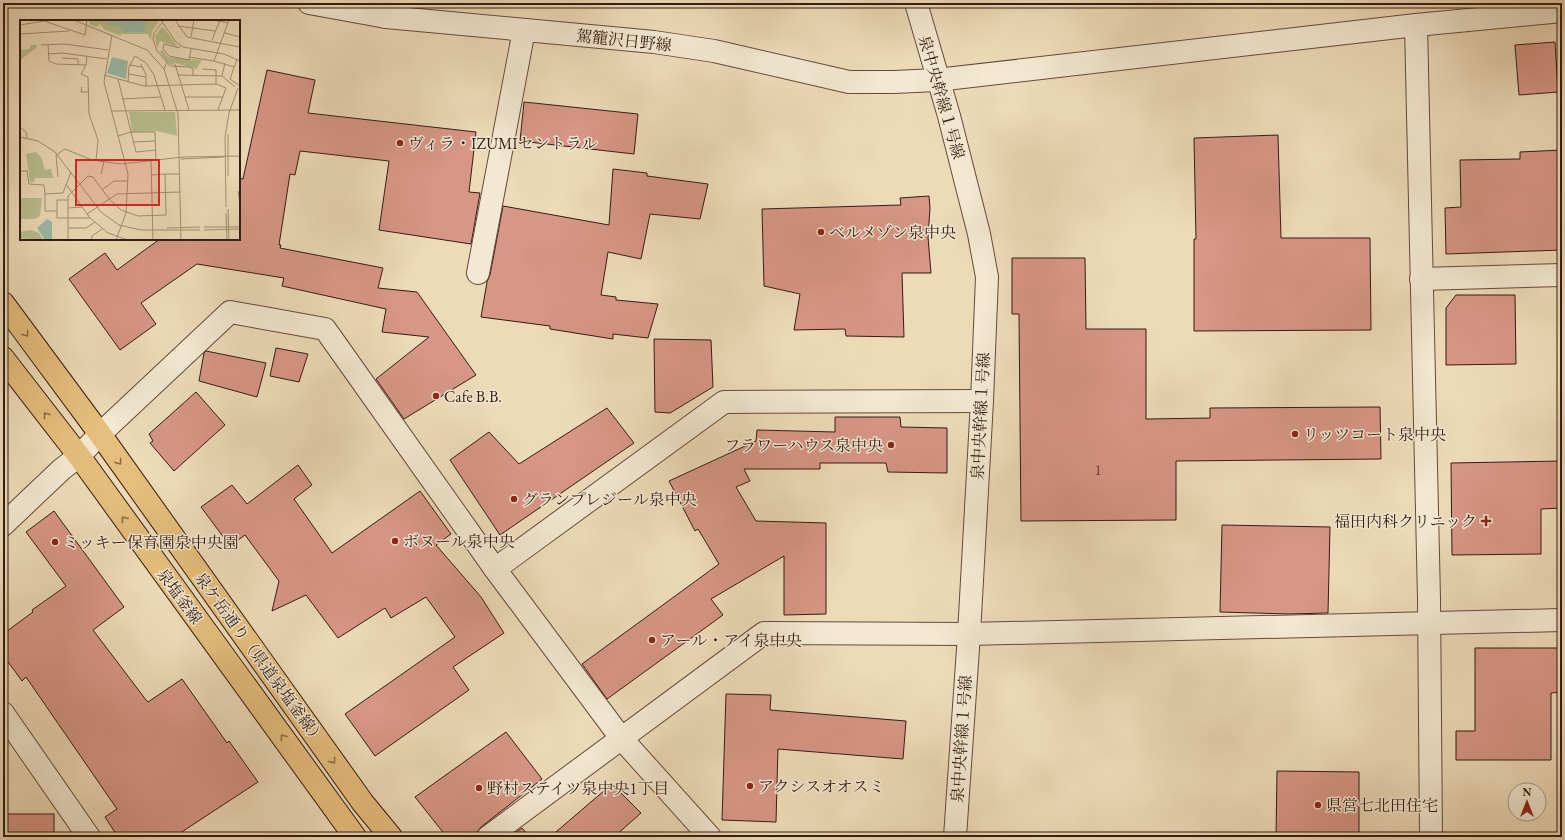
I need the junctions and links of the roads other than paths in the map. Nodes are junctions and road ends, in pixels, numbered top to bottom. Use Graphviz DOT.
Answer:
graph roads {
  1 [pos="309,3"];
  2 [pos="916,3"];
  3 [pos="386,10"];
  4 [pos="1495,10"];
  5 [pos="1562,11"];
  6 [pos="1416,25"];
  7 [pos="524,30"];
  8 [pos="937,80"];
  9 [pos="478,273"];
  10 [pos="1562,275"];
  11 [pos="1422,279"];
  12 [pos="3,303"];
  13 [pos="3,358"];
  14 [pos="982,401"];
  15 [pos="100,434"];
  16 [pos="79,456"];
  17 [pos="3,525"];
  18 [pos="495,569"];
  19 [pos="1562,620"];
  20 [pos="1429,623"];
  21 [pos="969,634"];
  22 [pos="3,713"];
  23 [pos="621,738"];
  24 [pos="89,837"];
  25 [pos="355,837"];
  26 [pos="391,837"];
  27 [pos="488,837"];
  28 [pos="710,837"];
  29 [pos="955,837"];
  30 [pos="1431,837"];
  1 -- 3 [label="street, 駕籠沢日野線"];
  2 -- 8 [label="street, 泉中央幹線１号線"];
  3 -- 7 [label="street, 駕籠沢日野線"];
  4 -- 5 [label="street, 駕籠沢日野線"];
  4 -- 6 [label="street, 駕籠沢日野線"];
  6 -- 8 [label="street, 駕籠沢日野線"];
  6 -- 11 [label="street"];
  7 -- 8 [label="street, 駕籠沢日野線"];
  7 -- 9 [label="street"];
  8 -- 14 [label="street, 泉中央幹線１号線"];
  10 -- 11 [label="street"];
  11 -- 20 [label="street"];
  12 -- 15 [label="main road, 泉ケ岳通り（県道泉塩釜線）, one-way"];
  16 -- 13 [label="main road, 泉塩釜線, one-way"];
  14 -- 18 [label="street"];
  14 -- 21 [label="street, 泉中央幹線１号線"];
  15 -- 16 [label="street"];
  15 -- 18 [label="street"];
  15 -- 26 [label="main road, 泉ケ岳通り（県道泉塩釜線）, one-way"];
  16 -- 17 [label="street"];
  25 -- 16 [label="main road, 泉塩釜線, one-way"];
  18 -- 23 [label="street"];
  19 -- 20 [label="street"];
  20 -- 21 [label="street"];
  20 -- 30 [label="street"];
  21 -- 23 [label="street"];
  21 -- 29 [label="street, 泉中央幹線１号線"];
  22 -- 24 [label="street"];
  23 -- 27 [label="street"];
  23 -- 28 [label="street"];
}
